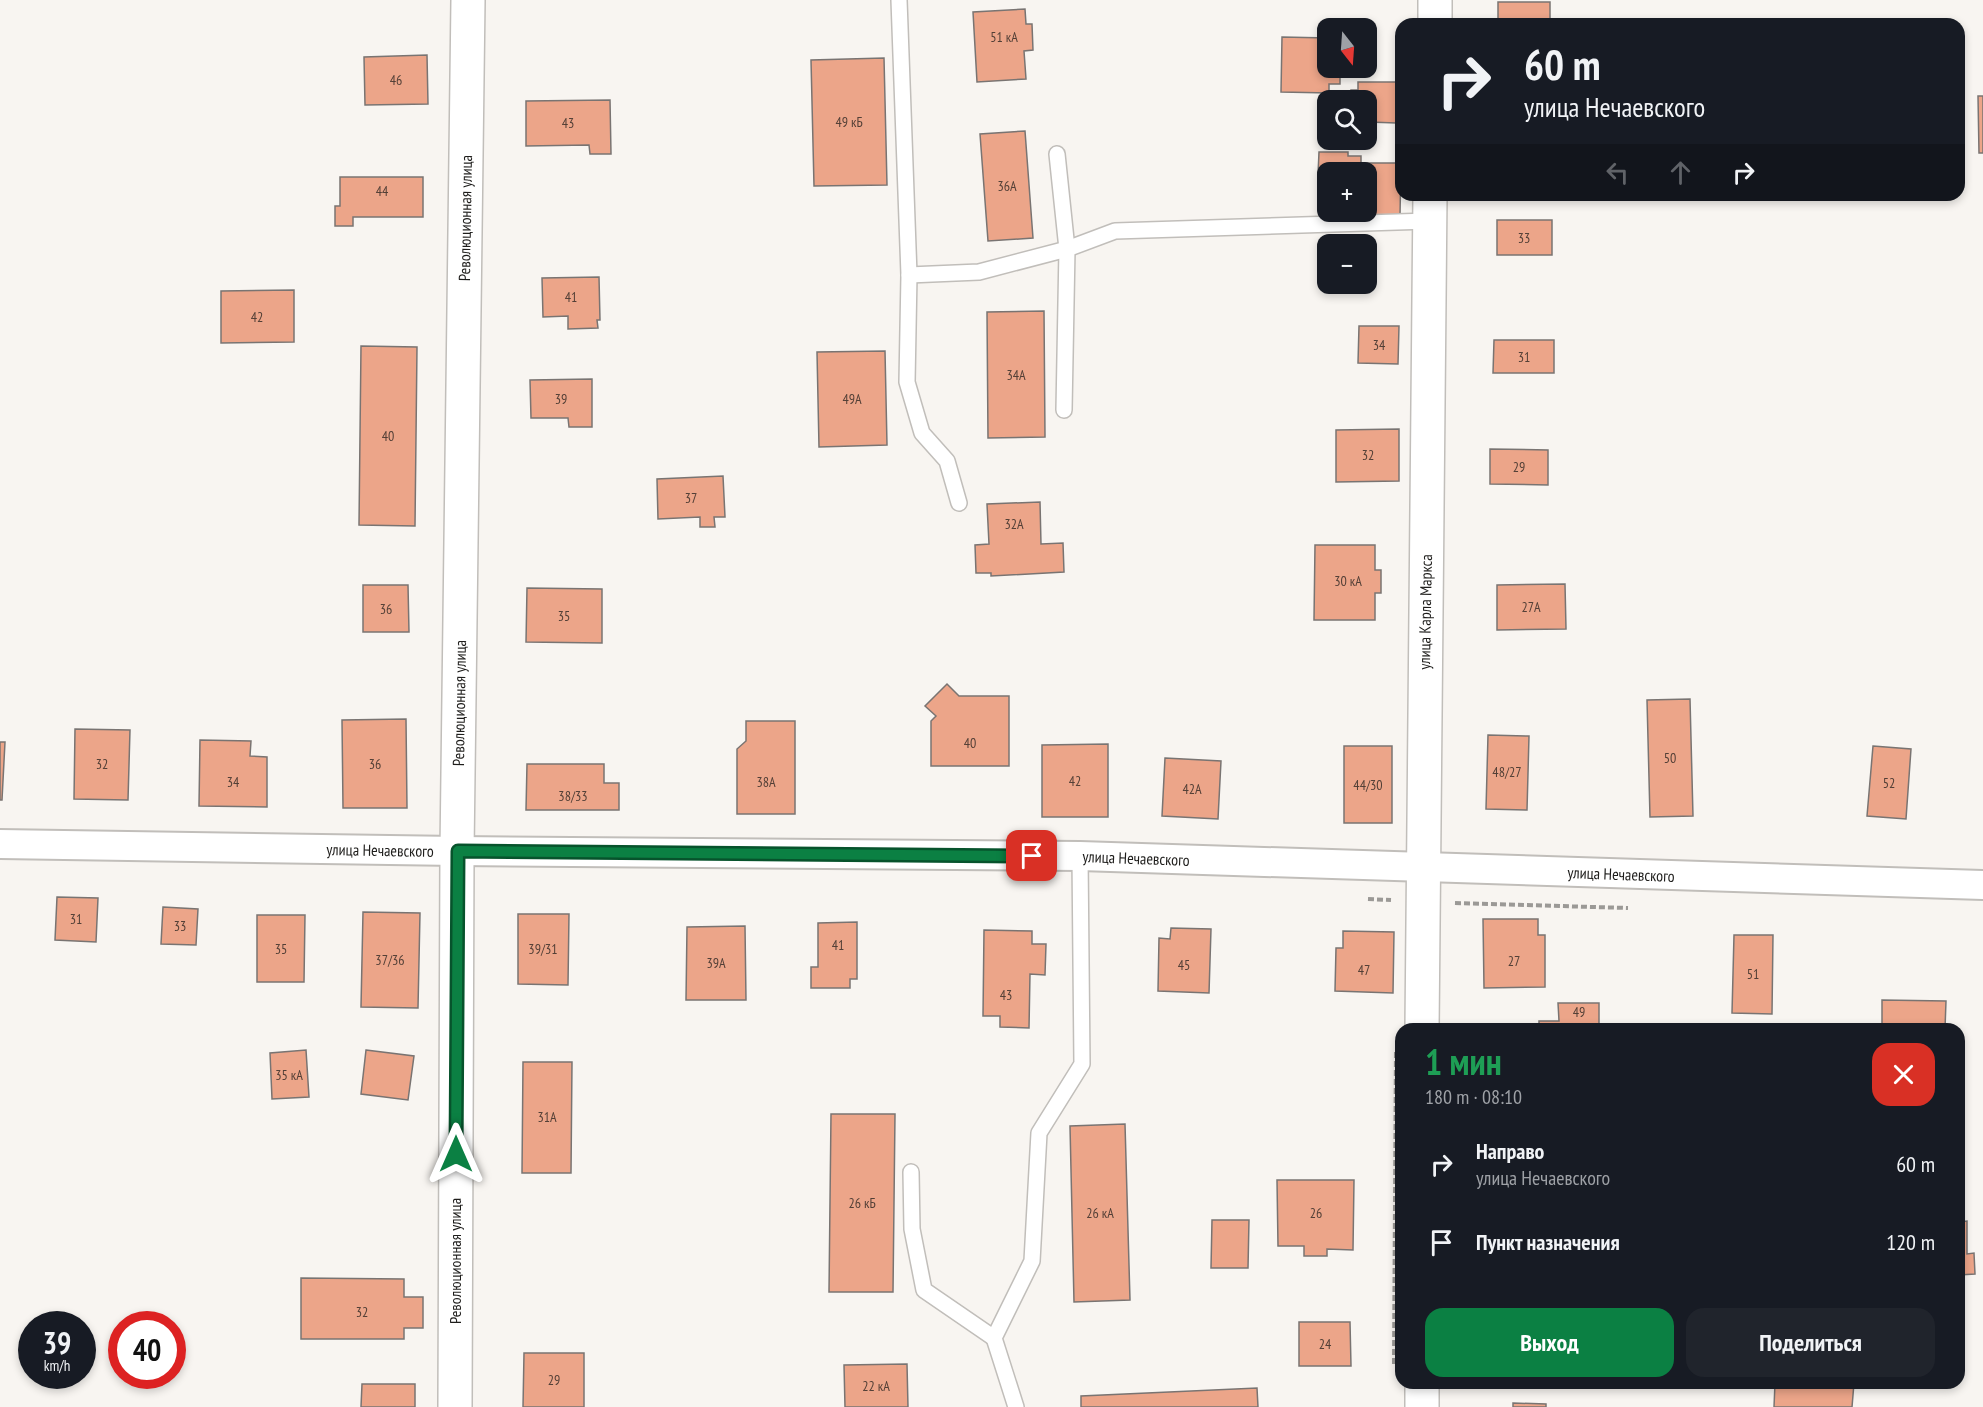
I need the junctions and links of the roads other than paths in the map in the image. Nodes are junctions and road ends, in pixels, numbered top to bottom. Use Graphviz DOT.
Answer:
graph roads {
  1 [pos="468,0"];
  2 [pos="899,0"];
  3 [pos="1436,0"];
  4 [pos="1435,18"];
  5 [pos="1057,153"];
  6 [pos="1430,208"];
  7 [pos="1067,249"];
  8 [pos="909,275"];
  9 [pos="1064,410"];
  10 [pos="959,503"];
  11 [pos="0,844"];
  12 [pos="458,851"];
  13 [pos="1080,856"];
  14 [pos="1423,867"];
  15 [pos="1983,885"];
  16 [pos="1422,1023"];
  17 [pos="911,1172"];
  18 [pos="994,1338"];
  19 [pos="1422,1389"];
  20 [pos="455,1407"];
  21 [pos="1016,1407"];
  22 [pos="1422,1407"];
  1 -- 12 [label="street, Революционная улица"];
  2 -- 8 [label="lane"];
  3 -- 4 [label="street"];
  5 -- 7 [label="lane"];
  6 -- 7 [label="lane"];
  6 -- 14 [label="street, улица Карла Маркса"];
  7 -- 8 [label="lane"];
  7 -- 9 [label="lane"];
  8 -- 10 [label="lane"];
  11 -- 12 [label="street, улица Нечаевского"];
  12 -- 13 [label="street, улица Нечаевского"];
  12 -- 20 [label="street, Революционная улица"];
  13 -- 14 [label="street, улица Нечаевского"];
  13 -- 18 [label="lane"];
  14 -- 15 [label="street, улица Нечаевского"];
  14 -- 16 [label="street, улица Карла Маркса"];
  17 -- 18 [label="lane"];
  18 -- 21 [label="lane"];
  19 -- 22 [label="street"];
}
